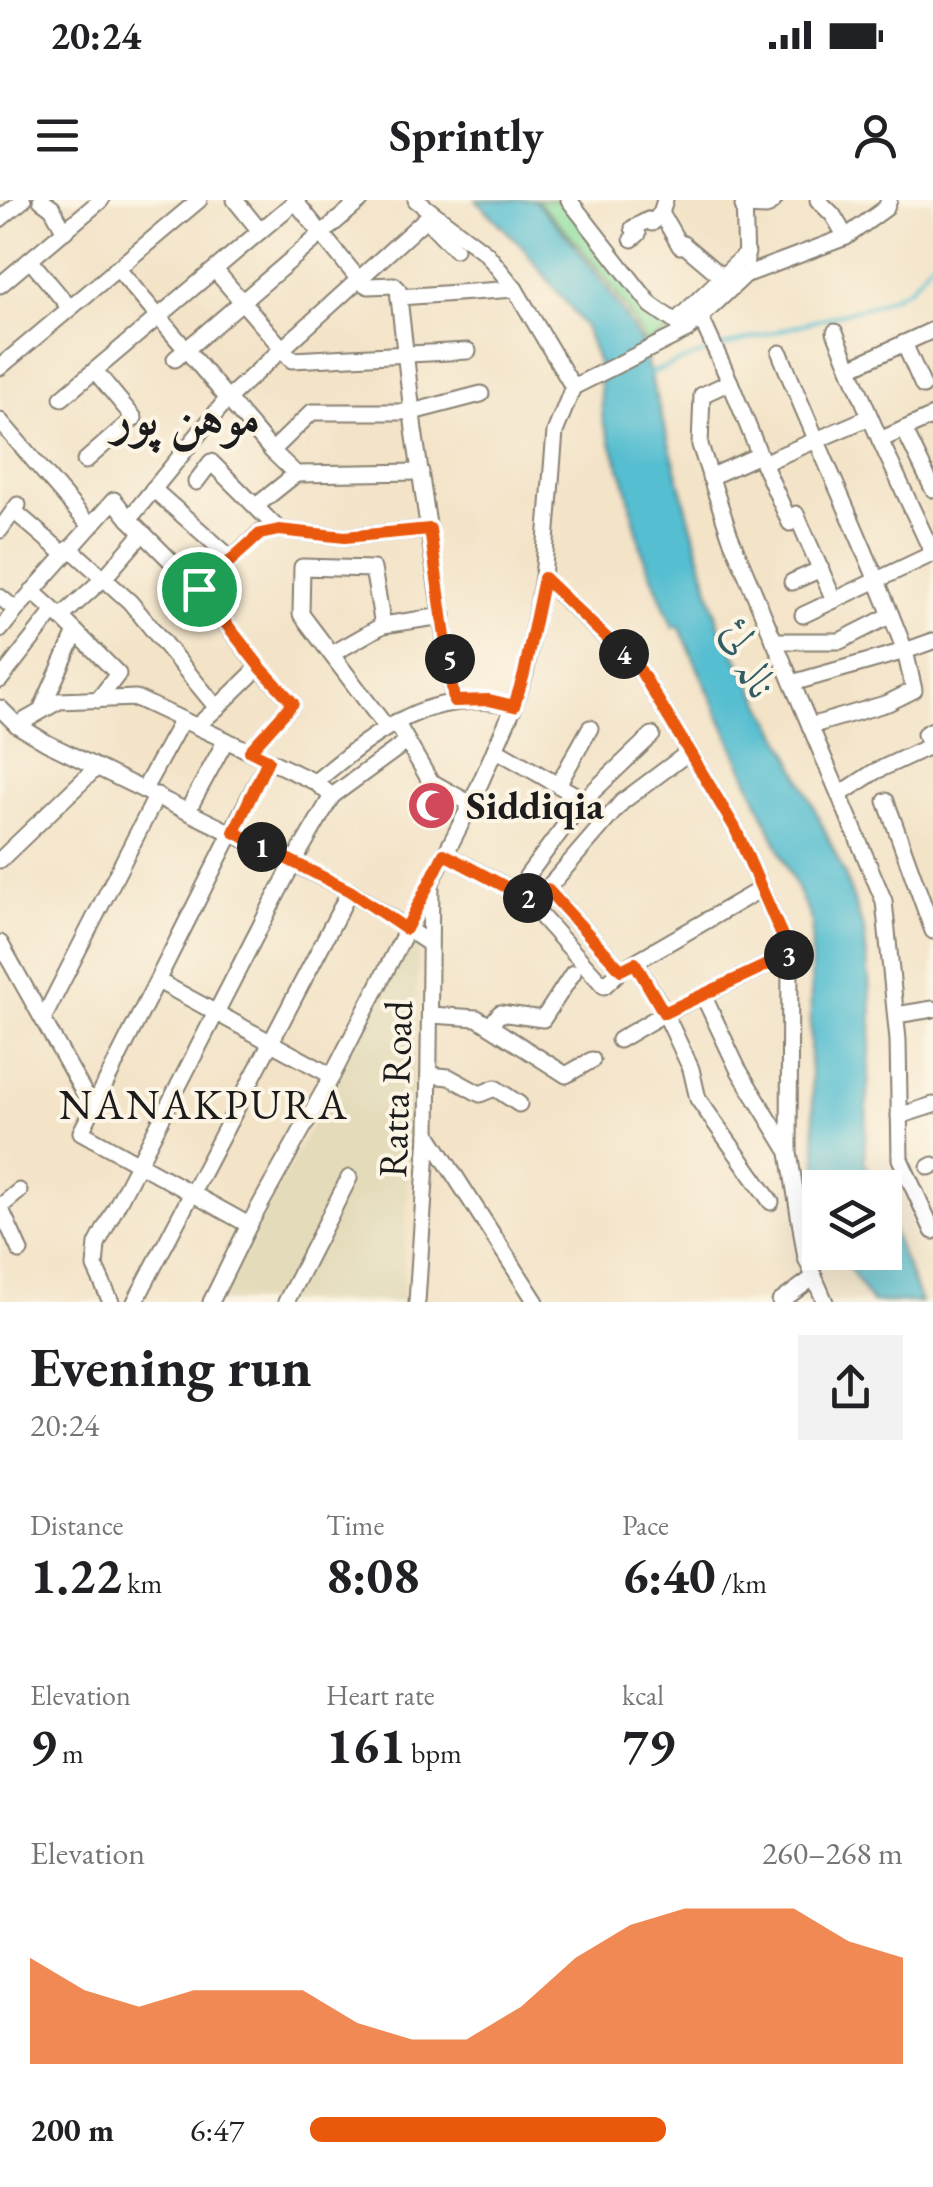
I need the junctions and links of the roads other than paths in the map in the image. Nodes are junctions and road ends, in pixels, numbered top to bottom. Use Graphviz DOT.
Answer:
graph roads {
  1 [pos="23,200"];
  2 [pos="41,200"];
  3 [pos="101,200"];
  4 [pos="199,200"];
  5 [pos="234,200"];
  6 [pos="361,200"];
  7 [pos="416,200"];
  8 [pos="570,200"];
  9 [pos="774,200"];
  10 [pos="818,200"];
  11 [pos="889,200"];
  12 [pos="296,201"];
  13 [pos="738,204"];
  14 [pos="667,208"];
  15 [pos="429,216"];
  16 [pos="0,219"];
  17 [pos="64,231"];
  18 [pos="260,231"];
  19 [pos="321,232"];
  20 [pos="846,237"];
  21 [pos="632,239"];
  22 [pos="454,249"];
  23 [pos="746,253"];
  24 [pos="30,260"];
  25 [pos="118,268"];
  26 [pos="215,270"];
  27 [pos="745,275"];
  28 [pos="722,277"];
  29 [pos="360,281"];
  30 [pos="0,285"];
  31 [pos="515,289"];
  32 [pos="399,297"];
  33 [pos="245,302"];
  34 [pos="70,308"];
  35 [pos="160,316"];
  36 [pos="701,318"];
  37 [pos="681,326"];
  38 [pos="933,330"];
  39 [pos="835,332"];
  40 [pos="904,343"];
  41 [pos="283,348"];
  42 [pos="468,351"];
  43 [pos="780,352"];
  44 [pos="181,354"];
  45 [pos="406,354"];
  46 [pos="0,367"];
  47 [pos="850,368"];
  48 [pos="94,371"];
  49 [pos="727,377"];
  50 [pos="574,386"];
  51 [pos="923,386"];
  52 [pos="481,394"];
  53 [pos="62,398"];
  54 [pos="228,398"];
  55 [pos="412,412"];
  56 [pos="933,416"];
  57 [pos="870,417"];
  58 [pos="0,421"];
  59 [pos="904,429"];
  60 [pos="815,440"];
  61 [pos="880,440"];
  62 [pos="272,451"];
  63 [pos="761,459"];
  64 [pos="85,461"];
  65 [pos="421,472"];
  66 [pos="296,474"];
  67 [pos="710,477"];
  68 [pos="196,482"];
  69 [pos="153,488"];
  70 [pos="933,489"];
  71 [pos="256,506"];
  72 [pos="128,519"];
  73 [pos="90,526"];
  74 [pos="430,529"];
  75 [pos="0,530"];
  76 [pos="279,530"];
  77 [pos="143,533"];
  78 [pos="366,535"];
  79 [pos="66,551"];
  80 [pos="932,554"];
  81 [pos="232,559"];
  82 [pos="373,569"];
  83 [pos="821,569"];
  84 [pos="104,578"];
  85 [pos="544,578"];
  86 [pos="878,579"];
  87 [pos="792,582"];
  88 [pos="199,589"];
  89 [pos="32,591"];
  90 [pos="0,597"];
  91 [pos="834,600"];
  92 [pos="16,610"];
  93 [pos="57,614"];
  94 [pos="803,615"];
  95 [pos="891,615"];
  96 [pos="443,616"];
  97 [pos="383,625"];
  98 [pos="0,630"];
  99 [pos="76,632"];
  100 [pos="774,641"];
  101 [pos="933,641"];
  102 [pos="905,650"];
  103 [pos="332,654"];
  104 [pos="260,667"];
  105 [pos="0,680"];
  106 [pos="792,684"];
  107 [pos="98,700"];
  108 [pos="454,701"];
  109 [pos="514,706"];
  110 [pos="0,708"];
  111 [pos="42,708"];
  112 [pos="217,708"];
  113 [pos="190,723"];
  114 [pos="17,725"];
  115 [pos="391,725"];
  116 [pos="810,726"];
  117 [pos="590,728"];
  118 [pos="933,730"];
  119 [pos="652,735"];
  120 [pos="226,740"];
  121 [pos="406,742"];
  122 [pos="932,746"];
  123 [pos="495,749"];
  124 [pos="250,751"];
  125 [pos="689,752"];
  126 [pos="268,760"];
  127 [pos="94,769"];
  128 [pos="315,782"];
  129 [pos="558,784"];
  130 [pos="151,792"];
  131 [pos="332,796"];
  132 [pos="839,796"];
  133 [pos="584,800"];
  134 [pos="886,801"];
  135 [pos="471,804"];
  136 [pos="188,810"];
  137 [pos="234,832"];
  138 [pos="444,854"];
  139 [pos="0,860"];
  140 [pos="293,863"];
  141 [pos="526,876"];
  142 [pos="432,879"];
  143 [pos="547,889"];
  144 [pos="761,889"];
  145 [pos="350,891"];
  146 [pos="541,916"];
  147 [pos="406,929"];
  148 [pos="933,930"];
  149 [pos="0,943"];
  150 [pos="430,944"];
  151 [pos="790,954"];
  152 [pos="628,966"];
  153 [pos="573,973"];
  154 [pos="158,981"];
  155 [pos="703,995"];
  156 [pos="933,1009"];
  157 [pos="216,1012"];
  158 [pos="664,1013"];
  159 [pos="430,1015"];
  160 [pos="896,1015"];
  161 [pos="42,1018"];
  162 [pos="490,1026"];
  163 [pos="618,1040"];
  164 [pos="272,1041"];
  165 [pos="592,1060"];
  166 [pos="429,1075"];
  167 [pos="332,1076"];
  168 [pos="519,1104"];
  169 [pos="933,1104"];
  170 [pos="93,1108"];
  171 [pos="900,1116"];
  172 [pos="428,1134"];
  173 [pos="789,1153"];
  174 [pos="138,1163"];
  175 [pos="349,1178"];
  176 [pos="18,1191"];
  177 [pos="194,1193"];
  178 [pos="772,1202"];
  179 [pos="0,1207"];
  180 [pos="249,1225"];
  181 [pos="933,1230"];
  182 [pos="20,1251"];
  183 [pos="814,1277"];
  184 [pos="111,1302"];
  185 [pos="134,1302"];
  186 [pos="211,1302"];
  187 [pos="286,1302"];
  188 [pos="417,1302"];
  189 [pos="536,1302"];
  190 [pos="780,1302"];
  191 [pos="825,1302"];
  1 -- 16 [label="street"];
  2 -- 17 [label="street"];
  3 -- 17 [label="street"];
  4 -- 25 [label="street"];
  5 -- 18 [label="street"];
  6 -- 19 [label="street"];
  7 -- 15 [label="street"];
  8 -- 37 [label="street"];
  9 -- 13 [label="street"];
  10 -- 20 [label="street"];
  11 -- 20 [label="street"];
  12 -- 18 [label="street"];
  12 -- 19 [label="street"];
  13 -- 23 [label="street"];
  14 -- 21 [label="street"];
  14 -- 28 [label="street"];
  15 -- 22 [label="street"];
  15 -- 29 [label="street"];
  15 -- 31 [label="street"];
  17 -- 24 [label="street"];
  18 -- 26 [label="street"];
  19 -- 29 [label="street"];
  19 -- 33 [label="street"];
  20 -- 27 [label="street"];
  23 -- 27 [label="street"];
  23 -- 28 [label="street"];
  24 -- 30 [label="street"];
  24 -- 34 [label="street"];
  25 -- 34 [label="street"];
  25 -- 35 [label="street"];
  26 -- 33 [label="street"];
  26 -- 35 [label="street"];
  27 -- 36 [label="street"];
  28 -- 37 [label="street"];
  29 -- 32 [label="street"];
  29 -- 41 [label="street"];
  31 -- 32 [label="street"];
  31 -- 50 [label="street"];
  32 -- 45 [label="street"];
  33 -- 41 [label="street"];
  33 -- 44 [label="street"];
  34 -- 46 [label="street"];
  35 -- 44 [label="street"];
  35 -- 48 [label="street"];
  36 -- 37 [label="street"];
  36 -- 49 [label="street"];
  37 -- 50 [label="street"];
  38 -- 40 [label="street"];
  39 -- 47 [label="street"];
  40 -- 47 [label="street"];
  40 -- 51 [label="street"];
  41 -- 45 [label="street"];
  41 -- 54 [label="street"];
  42 -- 45 [label="street"];
  43 -- 60 [label="street"];
  44 -- 54 [label="street"];
  45 -- 55 [label="street"];
  47 -- 57 [label="street"];
  48 -- 53 [label="street"];
  48 -- 64 [label="street"];
  49 -- 63 [label="street"];
  49 -- 67 [label="street"];
  50 -- 85 [label="street"];
  52 -- 55 [label="street"];
  54 -- 62 [label="street"];
  54 -- 69 [label="street"];
  55 -- 62 [label="street"];
  55 -- 65 [label="street"];
  56 -- 59 [label="street"];
  57 -- 60 [label="street"];
  57 -- 61 [label="street"];
  58 -- 73 [label="street"];
  59 -- 61 [label="street"];
  59 -- 70 [label="street"];
  60 -- 63 [label="street"];
  60 -- 86 [label="street"];
  61 -- 80 [label="street"];
  62 -- 66 [label="street"];
  63 -- 67 [label="street"];
  63 -- 83 [label="street"];
  65 -- 66 [label="street"];
  65 -- 74 [label="street"];
  66 -- 71 [label="street"];
  67 -- 100 [label="street"];
  68 -- 71 [label="street"];
  69 -- 72 [label="street"];
  69 -- 81 [label="street"];
  71 -- 76 [label="street"];
  72 -- 73 [label="street"];
  72 -- 77 [label="street"];
  73 -- 79 [label="street"];
  74 -- 78 [label="street"];
  74 -- 96 [label="street"];
  75 -- 79 [label="street"];
  76 -- 78 [label="street"];
  76 -- 81 [label="street"];
  77 -- 84 [label="street"];
  77 -- 88 [label="street"];
  78 -- 82 [label="street"];
  79 -- 84 [label="street"];
  79 -- 89 [label="street"];
  80 -- 86 [label="street"];
  81 -- 88 [label="street"];
  82 -- 97 [label="street"];
  82 -- 103 [label="street"];
  83 -- 87 [label="street"];
  83 -- 91 [label="street"];
  84 -- 93 [label="street"];
  84 -- 112 [label="street"];
  85 -- 109 [label="street"];
  85 -- 125 [label="street"];
  86 -- 91 [label="street"];
  86 -- 95 [label="street"];
  88 -- 104 [label="street"];
  89 -- 92 [label="street"];
  89 -- 93 [label="street"];
  90 -- 92 [label="street"];
  91 -- 94 [label="street"];
  92 -- 98 [label="street"];
  93 -- 99 [label="street"];
  93 -- 105 [label="street"];
  95 -- 100 [label="street"];
  95 -- 102 [label="street"];
  96 -- 97 [label="street"];
  96 -- 108 [label="street"];
  97 -- 103 [label="street"];
  99 -- 107 [label="street"];
  99 -- 111 [label="street"];
  100 -- 106 [label="street"];
  101 -- 102 [label="street"];
  102 -- 106 [label="street"];
  102 -- 116 [label="street"];
  103 -- 115 [label="street"];
  104 -- 112 [label="street"];
  104 -- 124 [label="street"];
  106 -- 116 [label="street"];
  107 -- 111 [label="street"];
  107 -- 113 [label="street"];
  108 -- 109 [label="street"];
  108 -- 115 [label="street"];
  109 -- 123 [label="street"];
  110 -- 114 [label="street"];
  111 -- 114 [label="street"];
  112 -- 113 [label="street"];
  113 -- 120 [label="street"];
  113 -- 130 [label="street"];
  114 -- 127 [label="street"];
  115 -- 121 [label="street"];
  115 -- 128 [label="street"];
  116 -- 132 [label="street"];
  117 -- 129 [label="street"];
  118 -- 122 [label="street"];
  119 -- 133 [label="street"];
  120 -- 124 [label="street"];
  120 -- 136 [label="street"];
  121 -- 131 [label="street"];
  121 -- 135 [label="street"];
  122 -- 132 [label="street"];
  123 -- 129 [label="street"];
  123 -- 135 [label="street"];
  124 -- 126 [label="street"];
  125 -- 143 [label="street"];
  125 -- 144 [label="street"];
  126 -- 128 [label="street"];
  126 -- 137 [label="street"];
  127 -- 130 [label="street"];
  127 -- 139 [label="street"];
  128 -- 131 [label="street"];
  129 -- 133 [label="street"];
  130 -- 136 [label="street"];
  130 -- 161 [label="street"];
  131 -- 140 [label="street"];
  132 -- 160 [label="street"];
  133 -- 141 [label="street"];
  134 -- 148 [label="street"];
  135 -- 138 [label="street"];
  136 -- 137 [label="street"];
  137 -- 140 [label="street"];
  137 -- 154 [label="street"];
  138 -- 142 [label="street"];
  138 -- 143 [label="street"];
  140 -- 145 [label="street"];
  140 -- 157 [label="street"];
  142 -- 147 [label="street"];
  142 -- 150 [label="street, Ratta Road"];
  143 -- 152 [label="street"];
  144 -- 151 [label="street"];
  144 -- 152 [label="street"];
  145 -- 147 [label="street"];
  145 -- 164 [label="street"];
  146 -- 152 [label="street"];
  147 -- 150 [label="street"];
  147 -- 167 [label="street"];
  149 -- 161 [label="street"];
  150 -- 159 [label="street, Ratta Road"];
  151 -- 155 [label="street"];
  151 -- 173 [label="street"];
  152 -- 158 [label="street"];
  153 -- 162 [label="street"];
  154 -- 157 [label="street"];
  154 -- 170 [label="street"];
  155 -- 158 [label="street"];
  155 -- 173 [label="street"];
  156 -- 160 [label="street"];
  157 -- 164 [label="street"];
  157 -- 174 [label="street"];
  158 -- 163 [label="street"];
  158 -- 178 [label="street"];
  159 -- 162 [label="street"];
  159 -- 166 [label="street, Ratta Road"];
  160 -- 171 [label="street"];
  161 -- 170 [label="street"];
  162 -- 165 [label="street"];
  164 -- 167 [label="street"];
  164 -- 177 [label="street"];
  166 -- 168 [label="street"];
  166 -- 172 [label="street, Ratta Road"];
  167 -- 180 [label="street"];
  169 -- 171 [label="street"];
  170 -- 174 [label="street"];
  171 -- 181 [label="street"];
  172 -- 188 [label="street, Ratta Road"];
  172 -- 189 [label="street"];
  173 -- 183 [label="street"];
  174 -- 177 [label="street"];
  174 -- 184 [label="street"];
  175 -- 187 [label="street"];
  176 -- 179 [label="street"];
  177 -- 180 [label="street"];
  177 -- 185 [label="street"];
  179 -- 182 [label="street"];
  180 -- 186 [label="street"];
  183 -- 190 [label="street"];
  183 -- 191 [label="street"];
}
